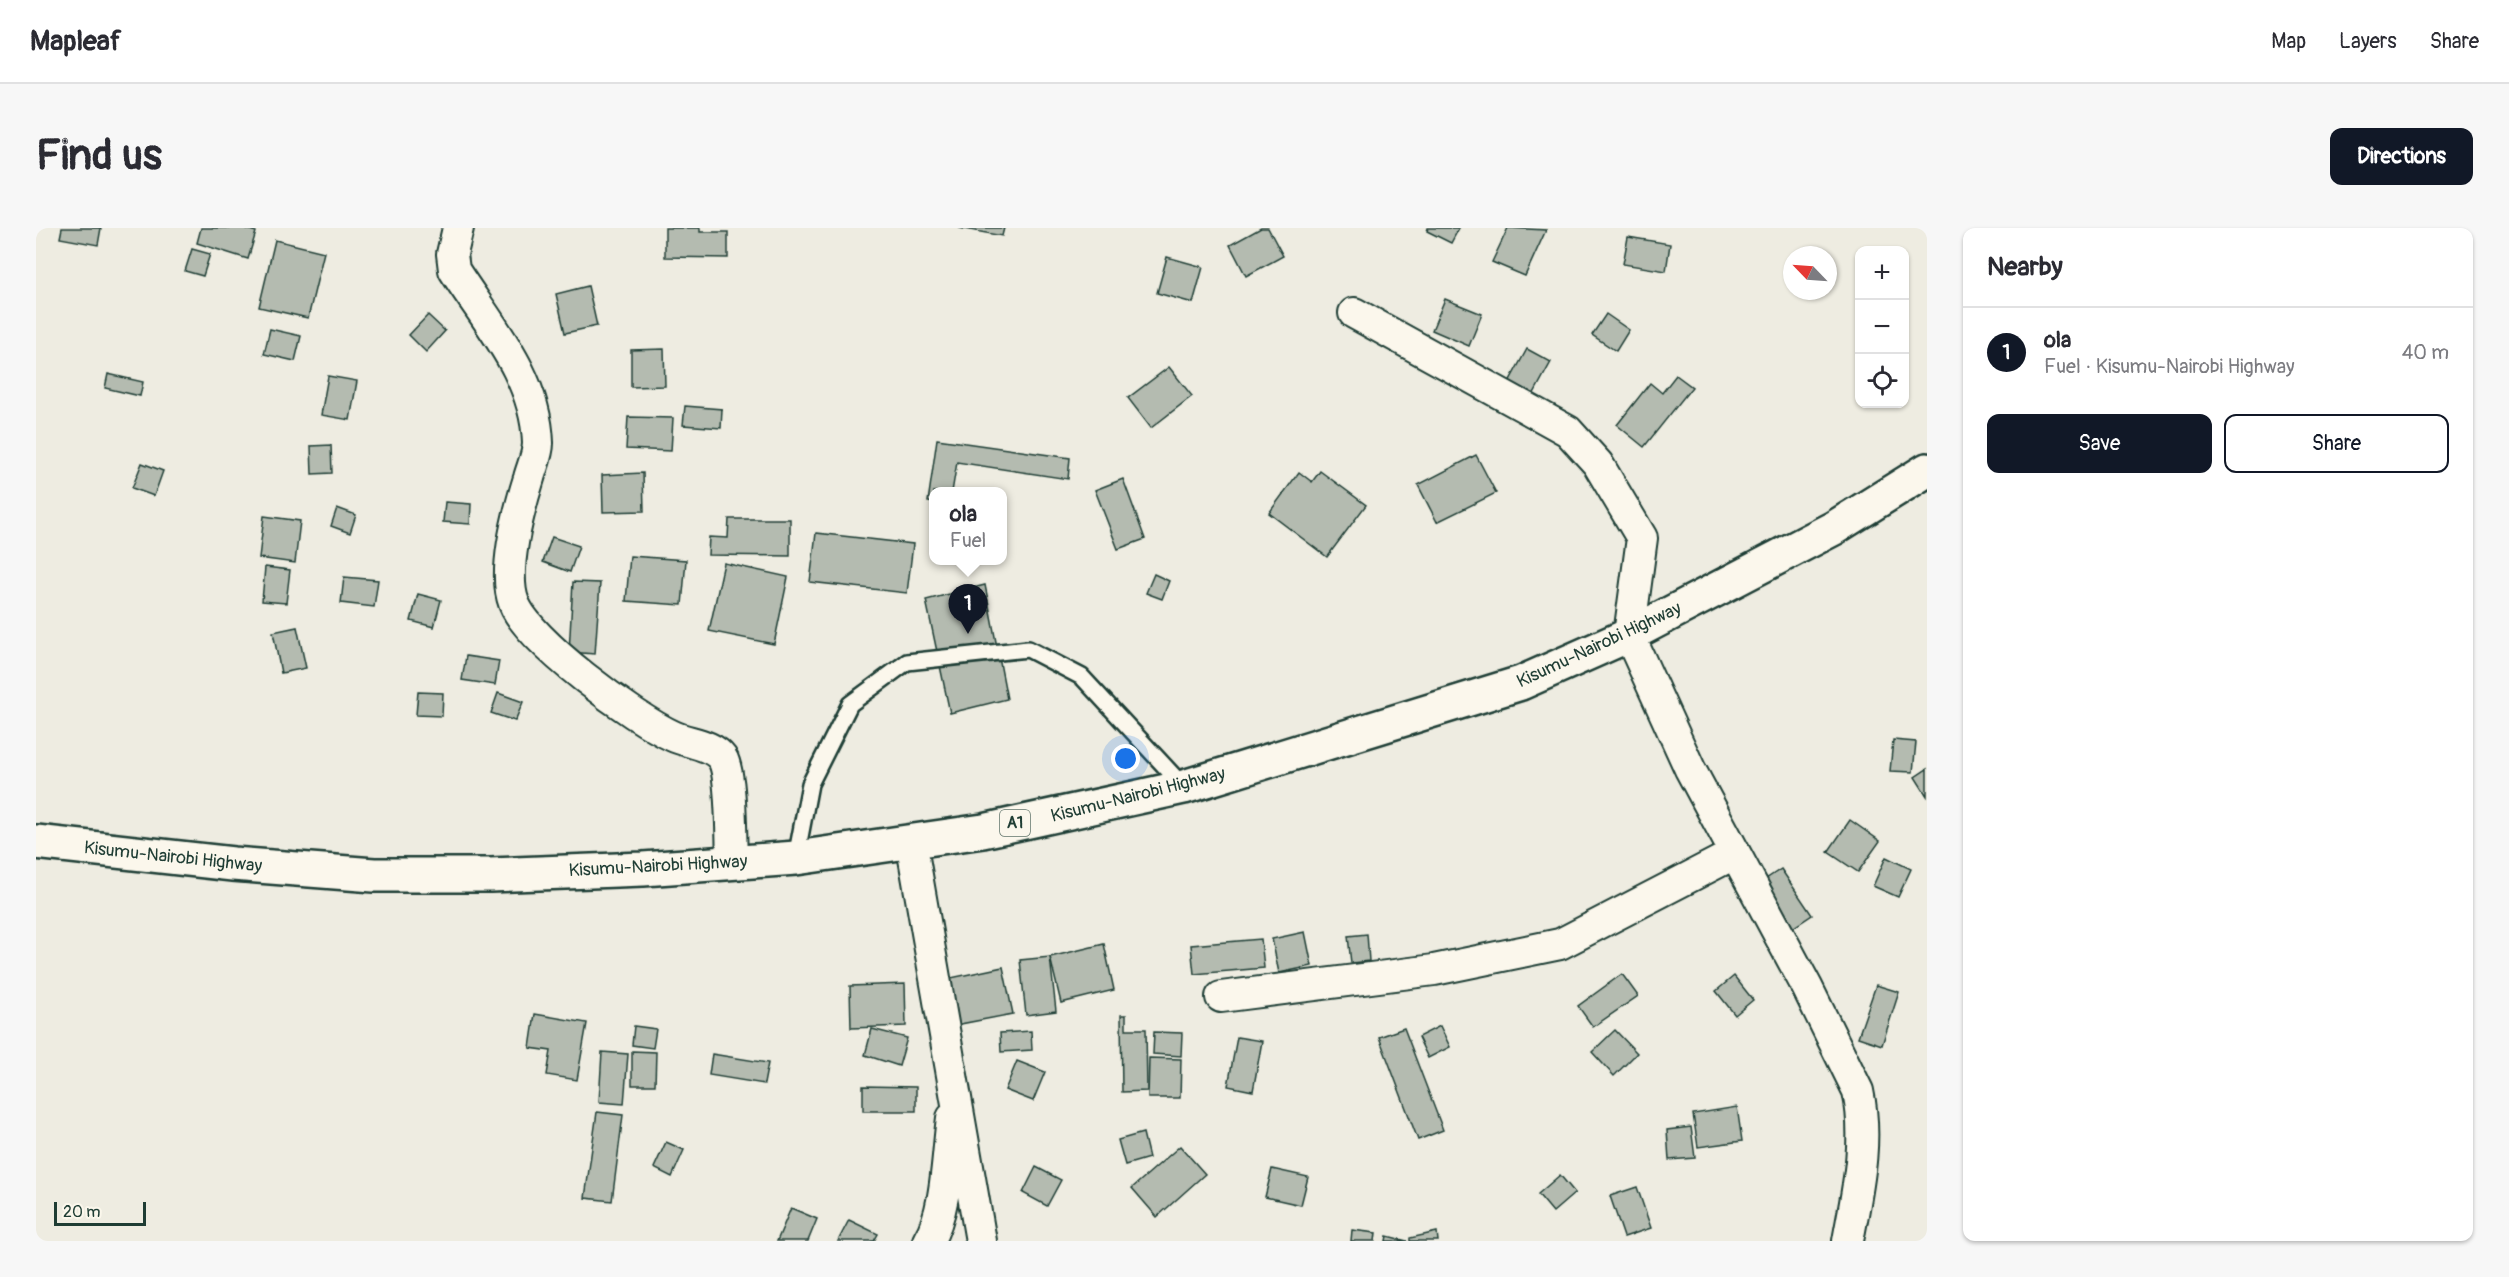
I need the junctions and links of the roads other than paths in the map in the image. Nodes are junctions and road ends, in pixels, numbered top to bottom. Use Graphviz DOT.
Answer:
graph roads {
  1 [pos="458,228"];
  2 [pos="1354,313"];
  3 [pos="1927,470"];
  4 [pos="1629,635"];
  5 [pos="1184,787"];
  6 [pos="911,841"];
  7 [pos="36,842"];
  8 [pos="1734,854"];
  9 [pos="796,858"];
  10 [pos="732,862"];
  11 [pos="1221,997"];
  12 [pos="956,1090"];
  13 [pos="928,1241"];
  14 [pos="981,1241"];
  15 [pos="1848,1241"];
  1 -- 10 [label="street"];
  2 -- 4 [label="street"];
  3 -- 4 [label="highway, Kisumu-Nairobi Highway / A1"];
  4 -- 5 [label="highway, Kisumu-Nairobi Highway / A1"];
  4 -- 8 [label="street"];
  5 -- 6 [label="highway, Kisumu-Nairobi Highway / A1"];
  5 -- 9 [label="lane"];
  6 -- 9 [label="highway, Kisumu-Nairobi Highway / A1"];
  6 -- 12 [label="street"];
  7 -- 10 [label="highway, Kisumu-Nairobi Highway / A1"];
  8 -- 11 [label="street"];
  8 -- 15 [label="street"];
  9 -- 10 [label="highway, Kisumu-Nairobi Highway / A1"];
  12 -- 13 [label="street"];
  12 -- 14 [label="street"];
}
